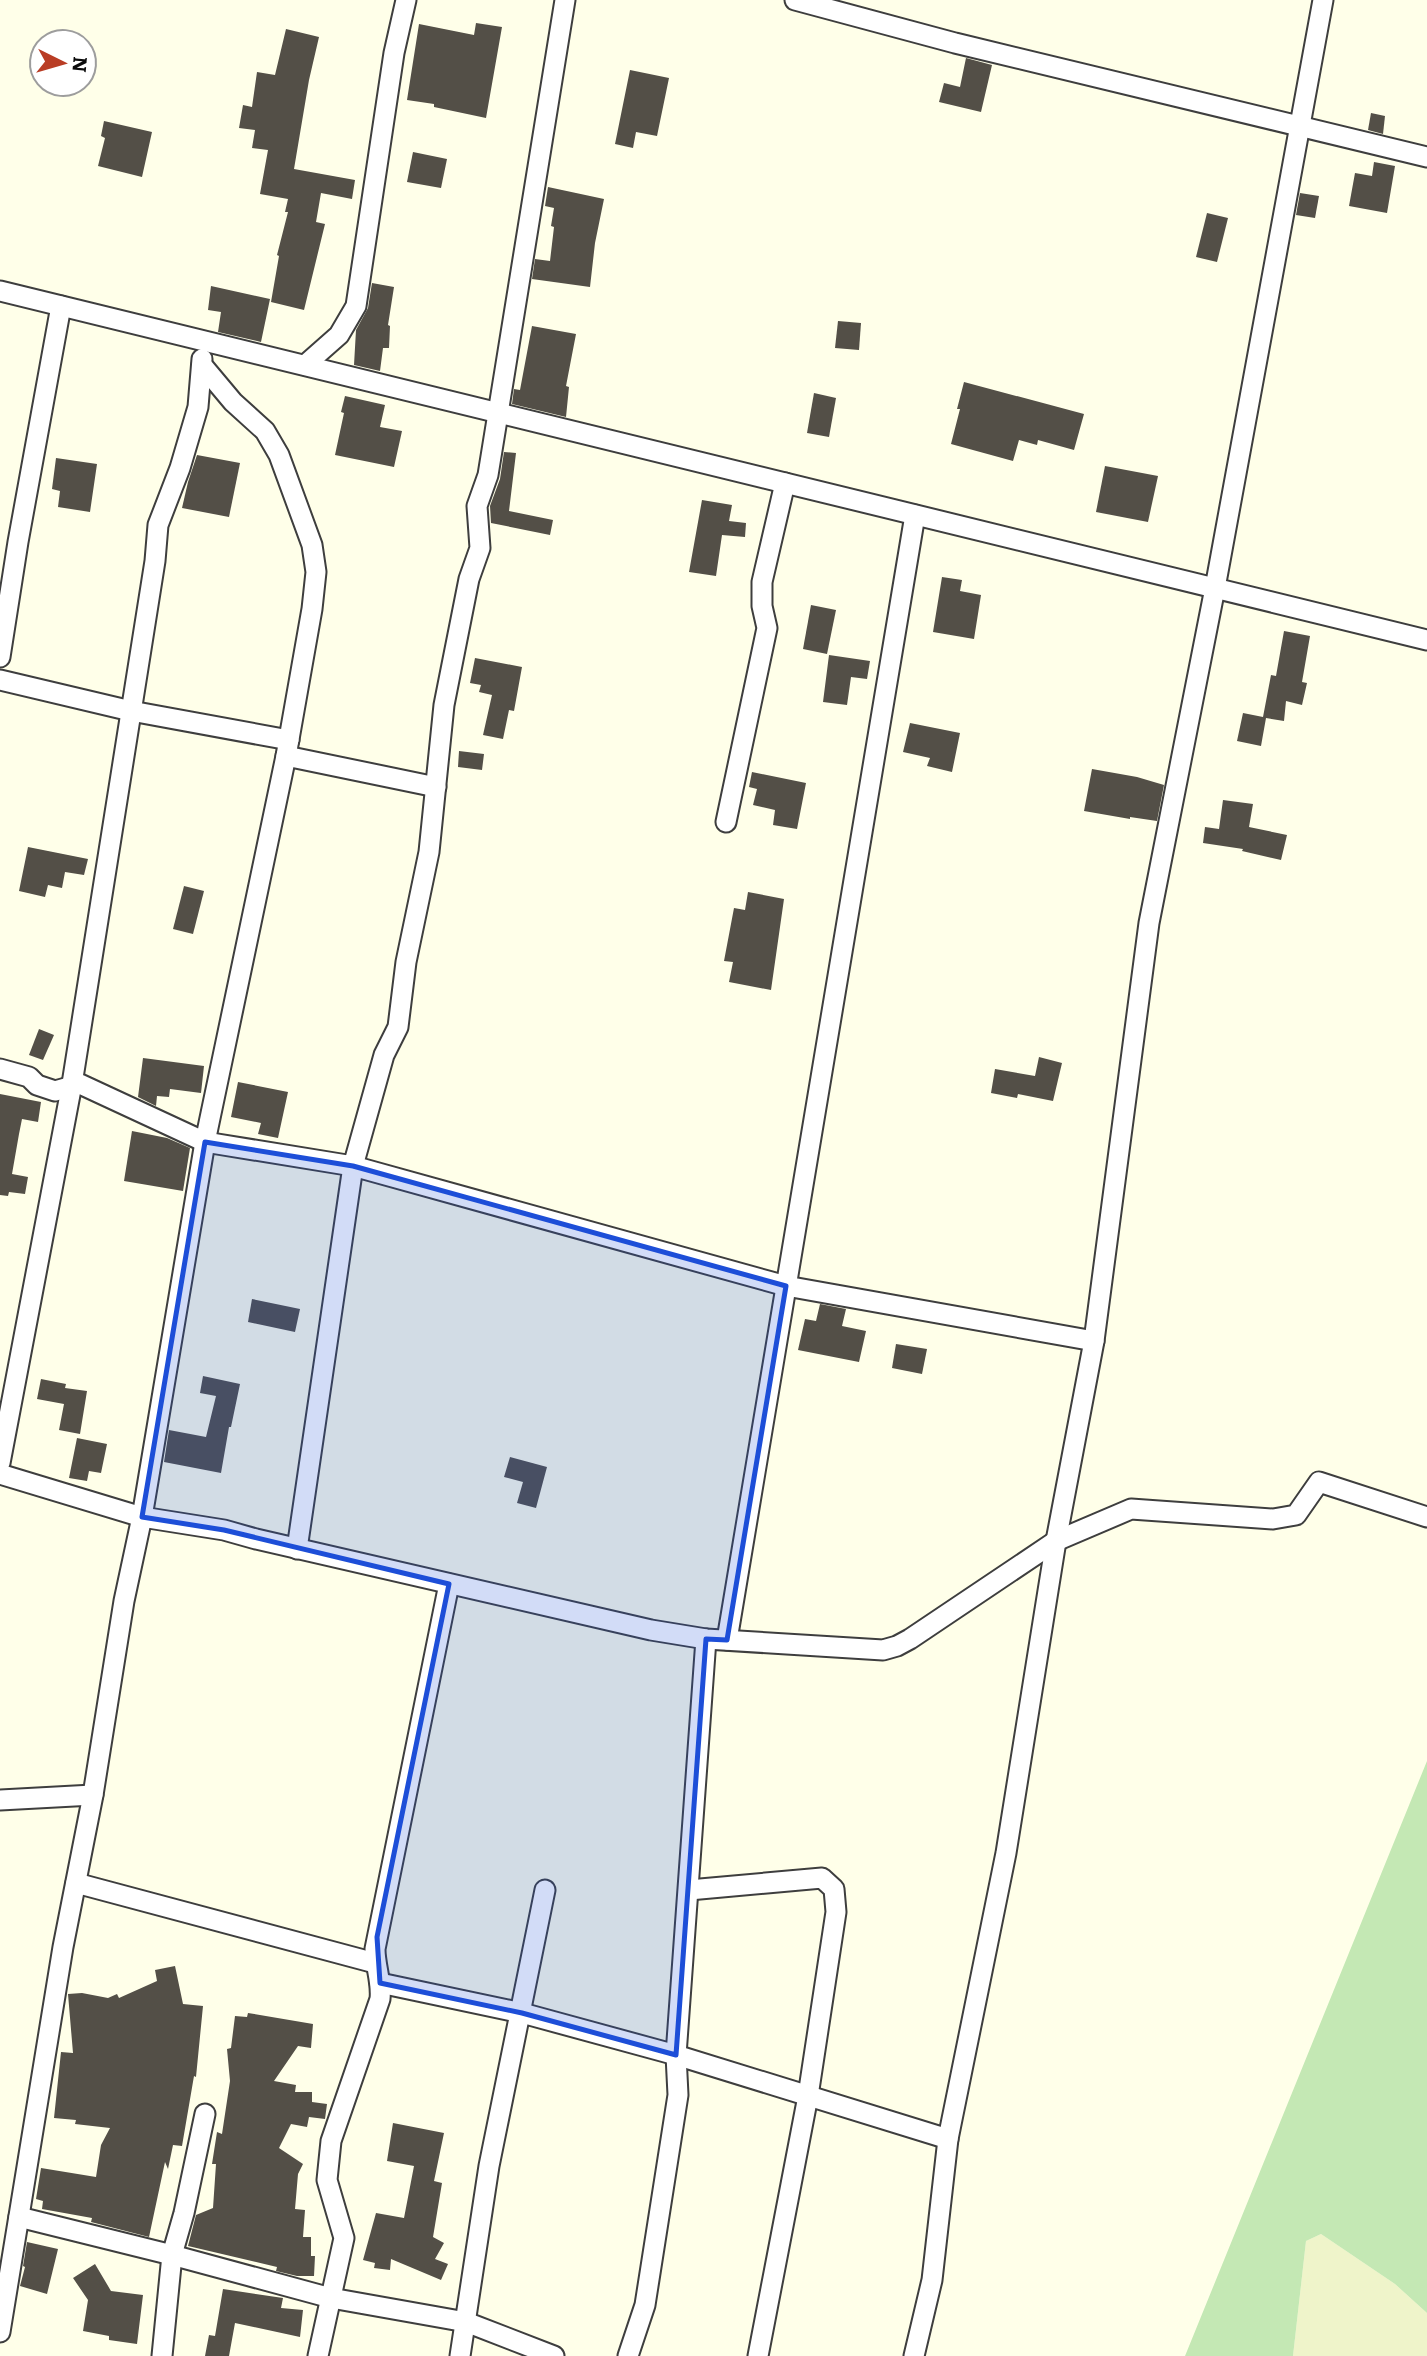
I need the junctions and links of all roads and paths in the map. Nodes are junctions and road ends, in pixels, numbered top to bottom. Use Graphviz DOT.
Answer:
graph roads {
  1 [pos="406,0"];
  2 [pos="565,0"];
  3 [pos="795,0"];
  4 [pos="1323,0"];
  5 [pos="1300,126"];
  6 [pos="1427,157"];
  7 [pos="0,291"];
  8 [pos="61,306"];
  9 [pos="203,341"];
  10 [pos="202,365"];
  11 [pos="305,365"];
  12 [pos="499,413"];
  13 [pos="785,483"];
  14 [pos="915,515"];
  15 [pos="1215,589"];
  16 [pos="1427,640"];
  17 [pos="0,657"];
  18 [pos="0,680"];
  19 [pos="131,711"];
  20 [pos="287,748"];
  21 [pos="436,787"];
  22 [pos="726,822"];
  23 [pos="0,1069"];
  24 [pos="72,1084"];
  25 [pos="205,1142"];
  26 [pos="353,1166"];
  27 [pos="786,1286"];
  28 [pos="1094,1341"];
  29 [pos="0,1463"];
  30 [pos="0,1474"];
  31 [pos="142,1517"];
  32 [pos="1427,1517"];
  33 [pos="1056,1541"];
  34 [pos="297,1549"];
  35 [pos="449,1584"];
  36 [pos="706,1639"];
  37 [pos="727,1640"];
  38 [pos="93,1795"];
  39 [pos="0,1800"];
  40 [pos="76,1884"];
  41 [pos="545,1890"];
  42 [pos="689,1890"];
  43 [pos="375,1963"];
  44 [pos="380,1983"];
  45 [pos="522,2013"];
  46 [pos="676,2055"];
  47 [pos="808,2096"];
  48 [pos="205,2114"];
  49 [pos="948,2139"];
  50 [pos="19,2217"];
  51 [pos="172,2255"];
  52 [pos="331,2298"];
  53 [pos="466,2322"];
  54 [pos="0,2332"];
  55 [pos="162,2356"];
  56 [pos="318,2356"];
  57 [pos="460,2356"];
  58 [pos="554,2356"];
  59 [pos="628,2356"];
  60 [pos="758,2356"];
  61 [pos="914,2356"];
  1 -- 11 [label="street"];
  2 -- 12 [label="street"];
  3 -- 5 [label="street"];
  4 -- 5 [label="street"];
  5 -- 6 [label="street"];
  5 -- 15 [label="street"];
  7 -- 8 [label="street"];
  8 -- 9 [label="street"];
  8 -- 17 [label="street"];
  9 -- 10 [label="street"];
  9 -- 11 [label="street"];
  10 -- 19 [label="street"];
  10 -- 20 [label="street"];
  11 -- 12 [label="street"];
  12 -- 13 [label="street"];
  12 -- 21 [label="street"];
  13 -- 14 [label="street"];
  13 -- 22 [label="street"];
  14 -- 15 [label="street"];
  14 -- 27 [label="street"];
  15 -- 16 [label="street"];
  15 -- 28 [label="street"];
  18 -- 19 [label="street"];
  19 -- 20 [label="street"];
  19 -- 24 [label="street"];
  20 -- 21 [label="street"];
  20 -- 25 [label="street"];
  21 -- 26 [label="street"];
  23 -- 24 [label="street"];
  24 -- 25 [label="street"];
  24 -- 29 [label="street"];
  25 -- 26 [label="street"];
  25 -- 31 [label="street"];
  26 -- 27 [label="street"];
  26 -- 34 [label="street"];
  27 -- 28 [label="street"];
  27 -- 37 [label="street"];
  28 -- 33 [label="street"];
  30 -- 31 [label="street"];
  31 -- 34 [label="street"];
  31 -- 38 [label="street"];
  32 -- 33 [label="street"];
  33 -- 37 [label="street"];
  33 -- 49 [label="street"];
  34 -- 35 [label="street"];
  35 -- 36 [label="street"];
  35 -- 43 [label="street"];
  36 -- 37 [label="street"];
  36 -- 42 [label="street"];
  38 -- 39 [label="street"];
  38 -- 40 [label="street"];
  40 -- 43 [label="street"];
  40 -- 50 [label="street"];
  41 -- 45 [label="street"];
  42 -- 46 [label="street"];
  42 -- 47 [label="street"];
  43 -- 44 [label="street"];
  44 -- 45 [label="street"];
  44 -- 52 [label="street"];
  45 -- 46 [label="street"];
  45 -- 53 [label="street"];
  46 -- 47 [label="street"];
  46 -- 59 [label="street"];
  47 -- 49 [label="street"];
  47 -- 60 [label="street"];
  48 -- 51 [label="street"];
  49 -- 61 [label="street"];
  50 -- 51 [label="street"];
  50 -- 54 [label="street"];
  51 -- 52 [label="street"];
  51 -- 55 [label="street"];
  52 -- 53 [label="street"];
  52 -- 56 [label="street"];
  53 -- 57 [label="street"];
  53 -- 58 [label="street"];
}
